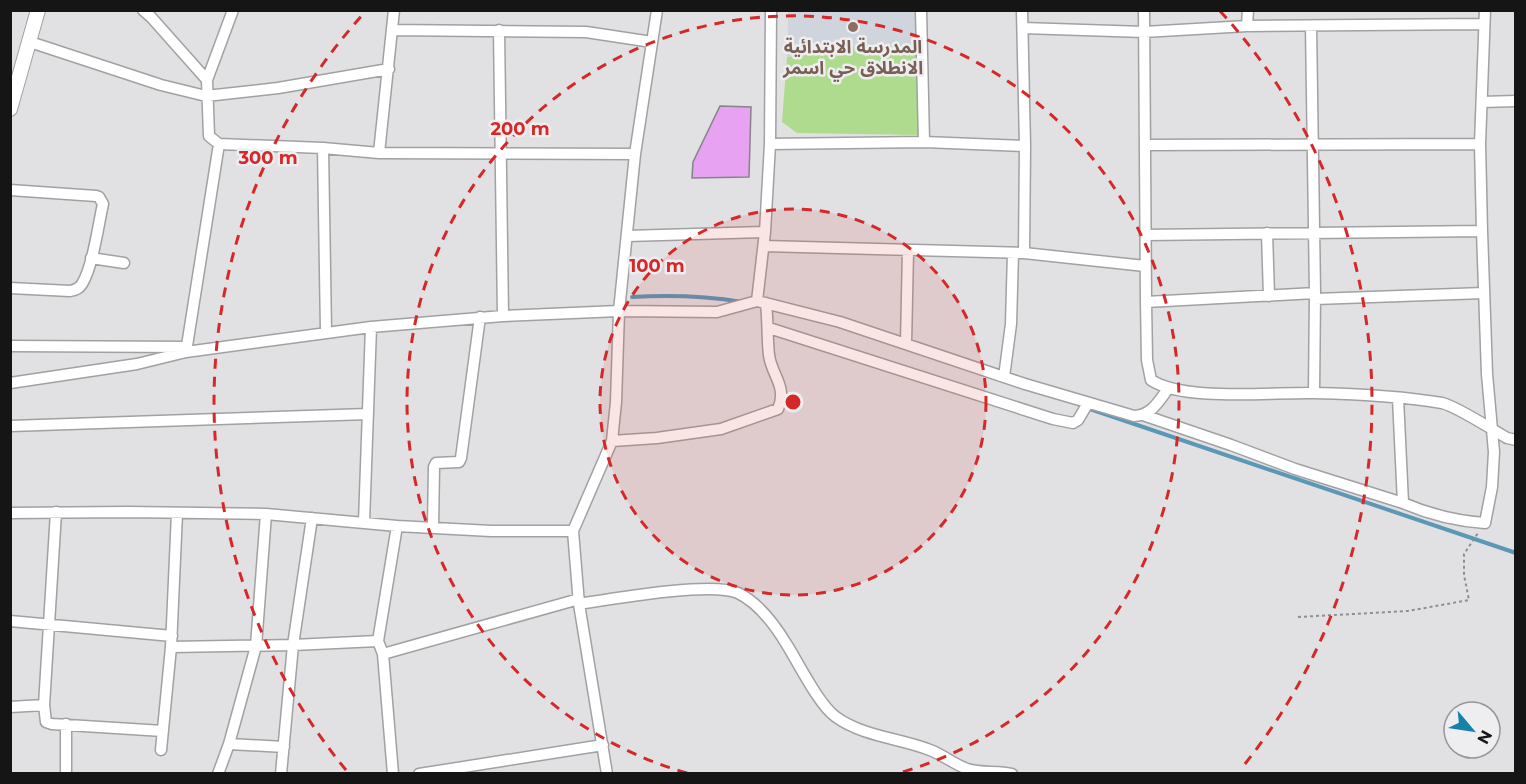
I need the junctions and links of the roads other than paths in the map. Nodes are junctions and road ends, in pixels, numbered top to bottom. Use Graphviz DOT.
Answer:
graph roads {
  1 [pos="38,10"];
  2 [pos="143,10"];
  3 [pos="233,10"];
  4 [pos="394,10"];
  5 [pos="657,10"];
  6 [pos="771,10"];
  7 [pos="921,10"];
  8 [pos="1022,10"];
  9 [pos="1144,10"];
  10 [pos="1248,10"];
  11 [pos="1485,10"];
  12 [pos="1484,24"];
  13 [pos="1247,26"];
  14 [pos="1311,26"];
  15 [pos="1023,28"];
  16 [pos="393,30"];
  17 [pos="499,30"];
  18 [pos="1144,32"];
  19 [pos="30,42"];
  20 [pos="652,42"];
  21 [pos="389,69"];
  22 [pos="207,80"];
  23 [pos="206,96"];
  24 [pos="1515,100"];
  25 [pos="1482,102"];
  26 [pos="10,109"];
  27 [pos="924,142"];
  28 [pos="219,144"];
  29 [pos="770,144"];
  30 [pos="1312,144"];
  31 [pos="1480,144"];
  32 [pos="1146,145"];
  33 [pos="1025,146"];
  34 [pos="323,148"];
  35 [pos="379,153"];
  36 [pos="635,154"];
  37 [pos="501,155"];
  38 [pos="10,190"];
  39 [pos="1482,231"];
  40 [pos="765,232"];
  41 [pos="1267,232"];
  42 [pos="1315,232"];
  43 [pos="1145,235"];
  44 [pos="627,236"];
  45 [pos="764,246"];
  46 [pos="908,250"];
  47 [pos="1018,253"];
  48 [pos="91,258"];
  49 [pos="124,263"];
  50 [pos="1145,266"];
  51 [pos="10,288"];
  52 [pos="1484,293"];
  53 [pos="1269,296"];
  54 [pos="1315,296"];
  55 [pos="762,302"];
  56 [pos="1146,302"];
  57 [pos="619,311"];
  58 [pos="503,316"];
  59 [pos="480,317"];
  60 [pos="371,327"];
  61 [pos="769,328"];
  62 [pos="326,332"];
  63 [pos="906,344"];
  64 [pos="10,346"];
  65 [pos="187,350"];
  66 [pos="1004,377"];
  67 [pos="10,383"];
  68 [pos="1168,389"];
  69 [pos="1314,393"];
  70 [pos="1398,398"];
  71 [pos="1088,403"];
  72 [pos="368,414"];
  73 [pos="1143,415"];
  74 [pos="10,426"];
  75 [pos="1493,430"];
  76 [pos="1515,440"];
  77 [pos="612,441"];
  78 [pos="1403,503"];
  79 [pos="56,512"];
  80 [pos="10,513"];
  81 [pos="177,513"];
  82 [pos="266,514"];
  83 [pos="312,518"];
  84 [pos="364,522"];
  85 [pos="397,526"];
  86 [pos="433,527"];
  87 [pos="573,531"];
  88 [pos="579,602"];
  89 [pos="10,621"];
  90 [pos="50,624"];
  91 [pos="172,641"];
  92 [pos="378,641"];
  93 [pos="293,645"];
  94 [pos="256,646"];
  95 [pos="383,654"];
  96 [pos="45,705"];
  97 [pos="10,707"];
  98 [pos="66,724"];
  99 [pos="163,731"];
  100 [pos="229,744"];
  101 [pos="603,745"];
  102 [pos="284,747"];
  103 [pos="161,750"];
  104 [pos="66,774"];
  105 [pos="218,774"];
  106 [pos="281,774"];
  107 [pos="393,774"];
  108 [pos="418,774"];
  109 [pos="607,774"];
  110 [pos="1012,774"];
  1 -- 19 [label="street"];
  2 -- 22 [label="street"];
  3 -- 22 [label="street"];
  4 -- 16 [label="street"];
  5 -- 20 [label="street"];
  6 -- 29 [label="street"];
  7 -- 27 [label="street"];
  8 -- 15 [label="street"];
  9 -- 18 [label="street"];
  10 -- 13 [label="street"];
  11 -- 12 [label="street"];
  12 -- 14 [label="street"];
  12 -- 25 [label="street"];
  13 -- 14 [label="street"];
  13 -- 18 [label="street"];
  14 -- 30 [label="street"];
  15 -- 18 [label="street"];
  15 -- 33 [label="street"];
  16 -- 17 [label="street"];
  16 -- 21 [label="street"];
  17 -- 20 [label="street"];
  17 -- 37 [label="street"];
  18 -- 32 [label="street"];
  19 -- 23 [label="street"];
  19 -- 26 [label="street"];
  20 -- 36 [label="street"];
  21 -- 23 [label="street"];
  21 -- 35 [label="street"];
  22 -- 23 [label="street"];
  23 -- 28 [label="street"];
  24 -- 25 [label="street"];
  25 -- 31 [label="street"];
  27 -- 29 [label="street"];
  27 -- 33 [label="street"];
  28 -- 34 [label="street"];
  28 -- 65 [label="street"];
  29 -- 40 [label="street"];
  30 -- 31 [label="street"];
  30 -- 32 [label="street"];
  30 -- 42 [label="street"];
  31 -- 39 [label="street"];
  32 -- 43 [label="street"];
  33 -- 47 [label="street"];
  34 -- 35 [label="street"];
  34 -- 62 [label="street"];
  35 -- 37 [label="street"];
  36 -- 37 [label="street"];
  36 -- 44 [label="street"];
  37 -- 58 [label="street"];
  38 -- 48 [label="street"];
  39 -- 42 [label="street"];
  39 -- 52 [label="street"];
  40 -- 44 [label="street"];
  40 -- 45 [label="street"];
  41 -- 42 [label="street"];
  41 -- 43 [label="street"];
  41 -- 53 [label="street"];
  42 -- 54 [label="street"];
  43 -- 50 [label="street"];
  44 -- 57 [label="street"];
  45 -- 46 [label="street"];
  45 -- 55 [label="street"];
  46 -- 47 [label="street"];
  46 -- 63 [label="street"];
  47 -- 50 [label="street"];
  47 -- 66 [label="street"];
  48 -- 49 [label="street"];
  48 -- 51 [label="street"];
  50 -- 56 [label="street"];
  52 -- 54 [label="street"];
  52 -- 75 [label="street"];
  53 -- 54 [label="street"];
  53 -- 56 [label="street"];
  54 -- 69 [label="street"];
  55 -- 57 [label="street"];
  55 -- 61 [label="street"];
  55 -- 63 [label="street"];
  56 -- 68 [label="street"];
  57 -- 58 [label="street"];
  57 -- 77 [label="street"];
  58 -- 59 [label="street"];
  59 -- 60 [label="street"];
  59 -- 86 [label="street"];
  60 -- 62 [label="street"];
  60 -- 72 [label="street"];
  61 -- 71 [label="street"];
  61 -- 77 [label="street"];
  62 -- 65 [label="street"];
  63 -- 66 [label="street"];
  64 -- 65 [label="street"];
  65 -- 67 [label="street"];
  66 -- 71 [label="street"];
  68 -- 69 [label="street"];
  68 -- 73 [label="street"];
  69 -- 70 [label="street"];
  70 -- 75 [label="street"];
  70 -- 78 [label="street"];
  71 -- 73 [label="street"];
  72 -- 74 [label="street"];
  72 -- 84 [label="street"];
  73 -- 78 [label="street"];
  75 -- 76 [label="street"];
  75 -- 78 [label="street"];
  77 -- 87 [label="street"];
  79 -- 80 [label="street"];
  79 -- 81 [label="street"];
  79 -- 90 [label="street"];
  81 -- 82 [label="street"];
  81 -- 91 [label="street"];
  82 -- 83 [label="street"];
  82 -- 94 [label="street"];
  83 -- 84 [label="street"];
  83 -- 93 [label="street"];
  84 -- 85 [label="street"];
  85 -- 86 [label="street"];
  85 -- 92 [label="street"];
  86 -- 87 [label="street"];
  87 -- 88 [label="street"];
  88 -- 95 [label="street"];
  88 -- 101 [label="street"];
  88 -- 110 [label="street"];
  89 -- 90 [label="street"];
  90 -- 91 [label="street"];
  90 -- 96 [label="street"];
  91 -- 94 [label="street"];
  91 -- 99 [label="street"];
  92 -- 93 [label="street"];
  92 -- 95 [label="street"];
  93 -- 94 [label="street"];
  93 -- 102 [label="street"];
  94 -- 100 [label="street"];
  95 -- 107 [label="street"];
  96 -- 97 [label="street"];
  96 -- 98 [label="street"];
  98 -- 99 [label="street"];
  98 -- 104 [label="street"];
  99 -- 103 [label="street"];
  100 -- 102 [label="street"];
  100 -- 105 [label="street"];
  101 -- 108 [label="street"];
  101 -- 109 [label="street"];
  102 -- 106 [label="street"];
}
